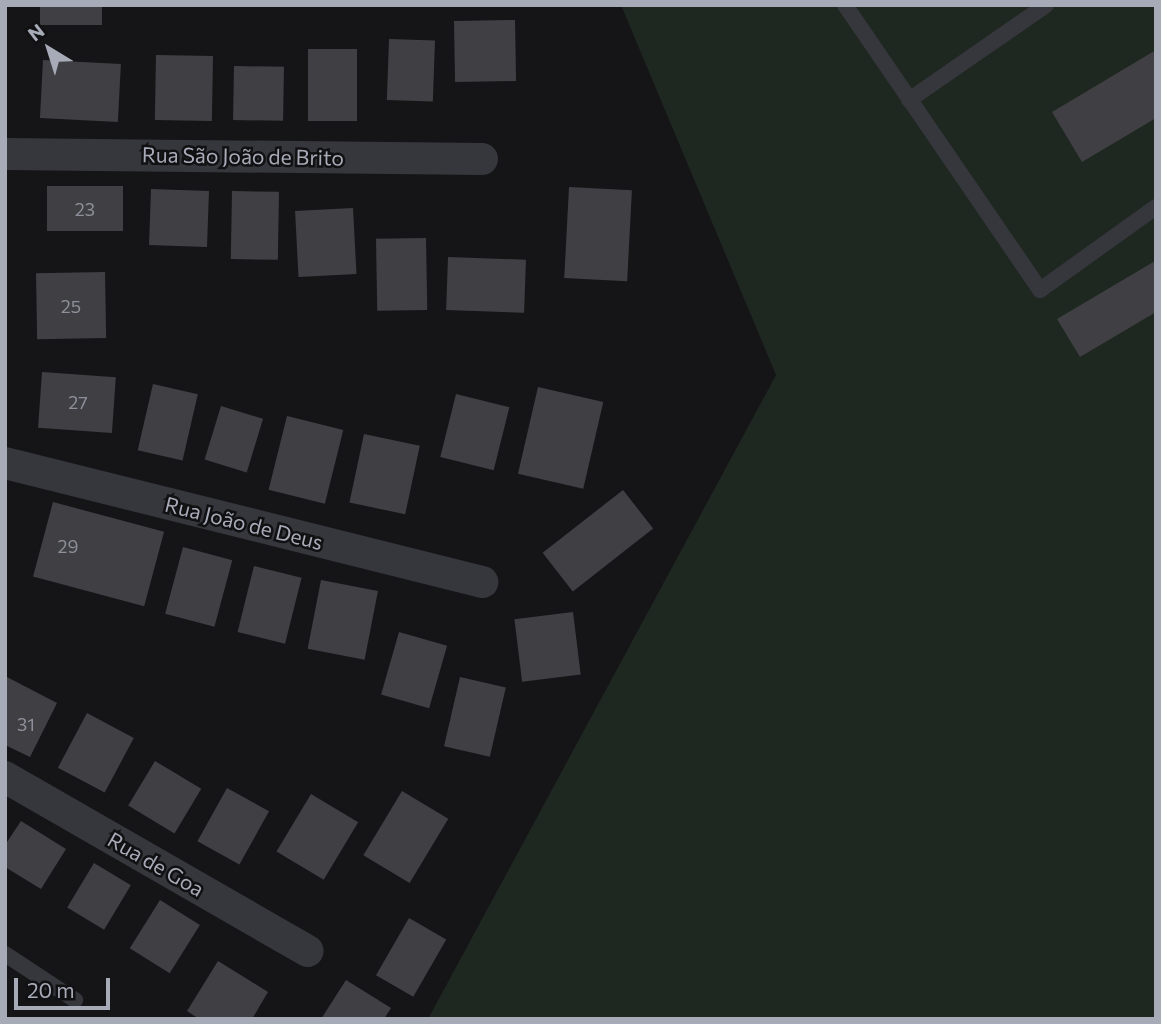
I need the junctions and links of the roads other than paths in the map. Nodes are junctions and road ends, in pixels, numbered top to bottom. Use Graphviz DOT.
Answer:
graph roads {
  1 [pos="845,5"];
  2 [pos="1046,5"];
  3 [pos="909,100"];
  4 [pos="5,154"];
  5 [pos="482,159"];
  6 [pos="1156,207"];
  7 [pos="5,463"];
  8 [pos="482,582"];
  9 [pos="5,777"];
  10 [pos="307,951"];
  11 [pos="5,954"];
  12 [pos="75,1000"];
  1 -- 3 [label="lane"];
  2 -- 3 [label="lane"];
  3 -- 6 [label="lane"];
  4 -- 5 [label="street, Rua São João de Brito"];
  7 -- 8 [label="street, Rua João de Deus"];
  9 -- 10 [label="street, Rua de Goa"];
  11 -- 12 [label="lane"];
}
